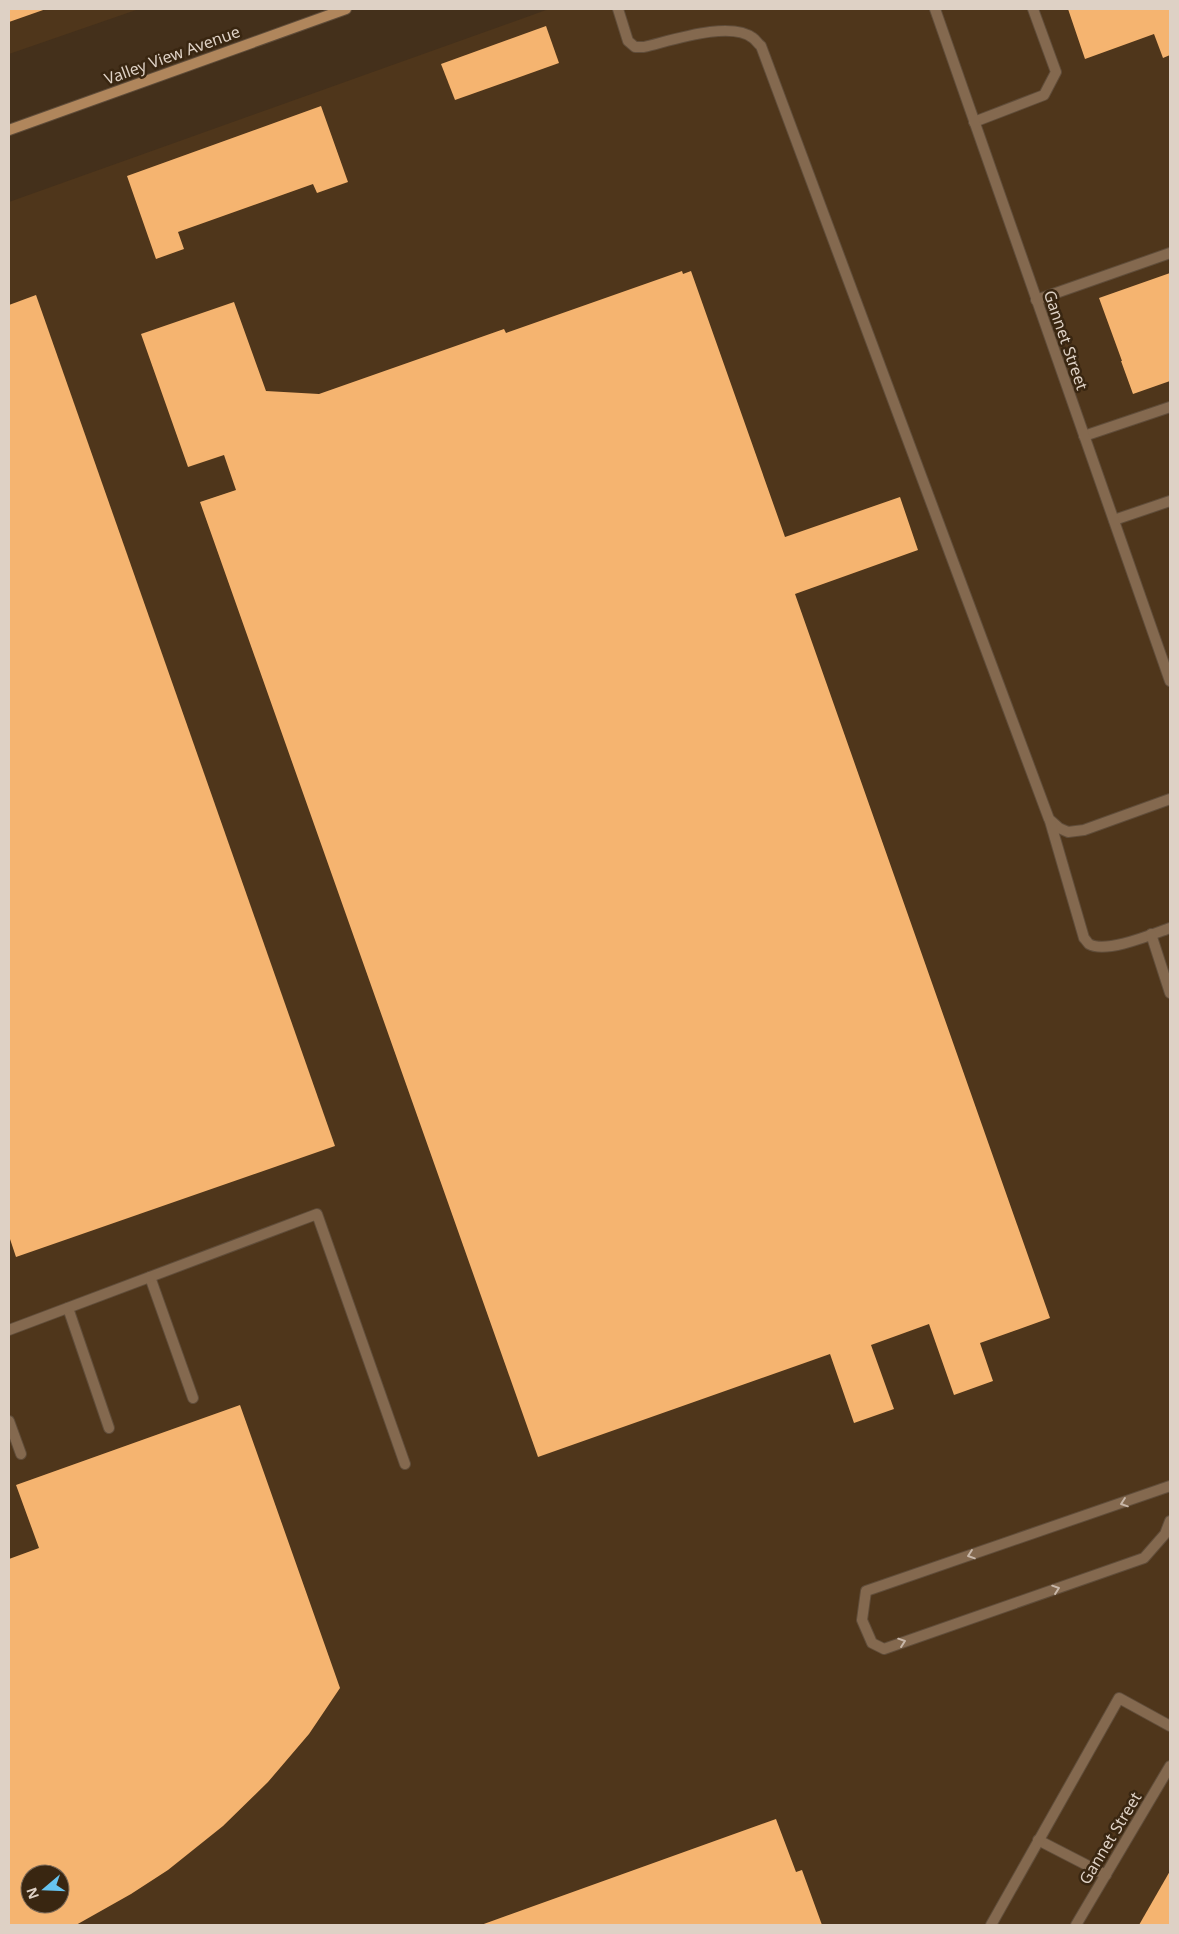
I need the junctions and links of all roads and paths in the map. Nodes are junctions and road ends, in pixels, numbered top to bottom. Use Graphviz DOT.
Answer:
graph roads {
  1 [pos="346,9"];
  2 [pos="618,9"];
  3 [pos="935,9"];
  4 [pos="1033,9"];
  5 [pos="974,122"];
  6 [pos="9,130"];
  7 [pos="1170,253"];
  8 [pos="1036,300"];
  9 [pos="1170,407"];
  10 [pos="1084,436"];
  11 [pos="1170,501"];
  12 [pos="1114,520"];
  13 [pos="1167,662"];
  14 [pos="1170,681"];
  15 [pos="1170,799"];
  16 [pos="1049,819"];
  17 [pos="1170,928"];
  18 [pos="1150,934"];
  19 [pos="1170,993"];
  20 [pos="150,1276"];
  21 [pos="68,1308"];
  22 [pos="9,1330"];
  23 [pos="193,1398"];
  24 [pos="9,1422"];
  25 [pos="109,1428"];
  26 [pos="21,1454"];
  27 [pos="405,1464"];
  28 [pos="1170,1486"];
  29 [pos="1170,1521"];
  30 [pos="1170,1726"];
  31 [pos="1170,1766"];
  32 [pos="1038,1840"];
  33 [pos="1106,1875"];
  34 [pos="991,1925"];
  35 [pos="1076,1925"];
  1 -- 6 [label="main road, Valley View Avenue"];
  2 -- 16 [label="street"];
  3 -- 5 [label="street, Gannet Street"];
  4 -- 5 [label="street"];
  5 -- 8 [label="street, Gannet Street"];
  7 -- 8 [label="street"];
  8 -- 10 [label="street, Gannet Street"];
  9 -- 10 [label="street"];
  10 -- 12 [label="street, Gannet Street"];
  11 -- 12 [label="street"];
  12 -- 13 [label="street, Gannet Street"];
  13 -- 14 [label="street, Gannet Street"];
  15 -- 16 [label="street"];
  16 -- 18 [label="street"];
  17 -- 18 [label="street"];
  18 -- 19 [label="street"];
  20 -- 21 [label="street"];
  20 -- 23 [label="street"];
  20 -- 27 [label="street"];
  21 -- 22 [label="street"];
  21 -- 25 [label="street"];
  24 -- 26 [label="street"];
  28 -- 29 [label="street, one-way"];
  30 -- 32 [label="street"];
  31 -- 33 [label="street, Gannet Street"];
  32 -- 33 [label="street"];
  32 -- 34 [label="street"];
  33 -- 35 [label="street, Gannet Street"];
}
